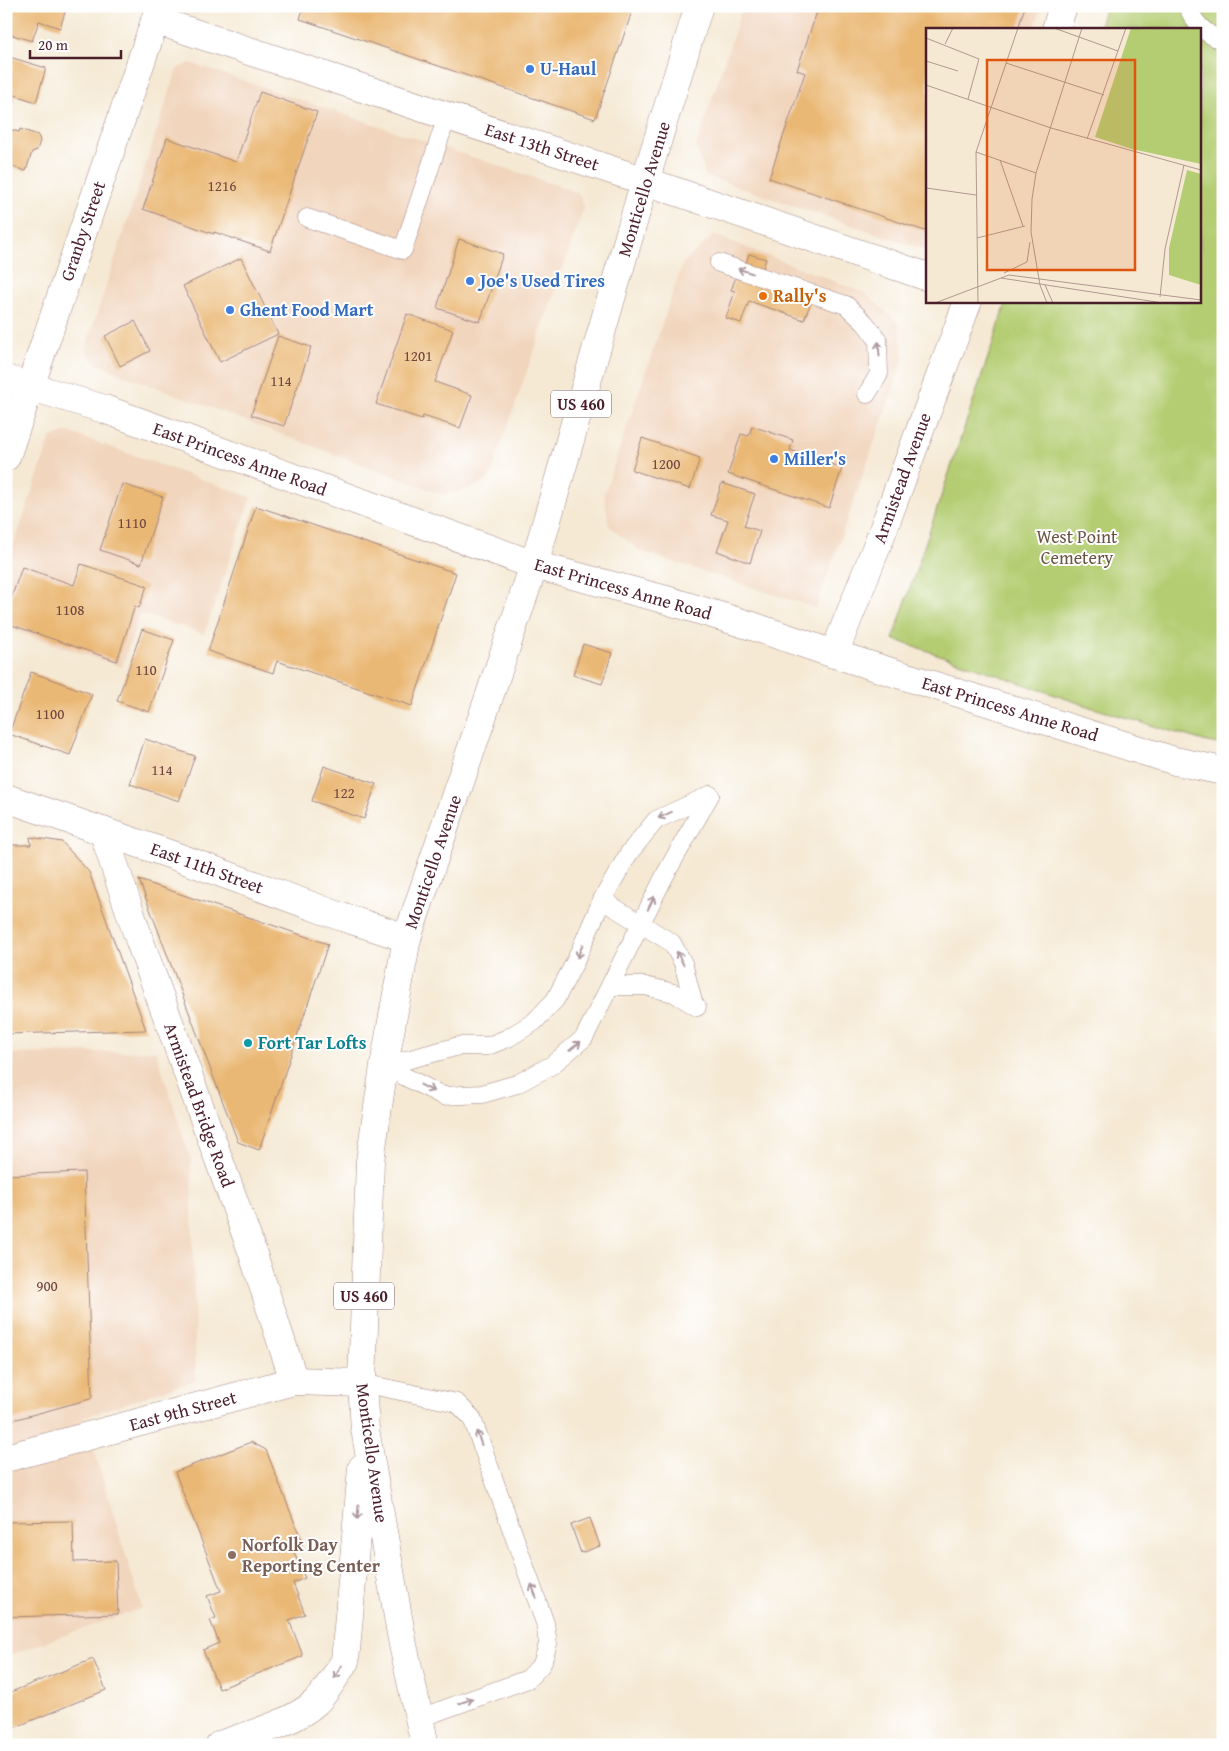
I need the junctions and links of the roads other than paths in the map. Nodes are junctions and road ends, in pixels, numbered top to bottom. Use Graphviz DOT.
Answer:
graph roads {
  1 [pos="699,6"];
  2 [pos="1063,6"];
  3 [pos="1188,6"];
  4 [pos="158,13"];
  5 [pos="1056,28"];
  6 [pos="1201,28"];
  7 [pos="1202,28"];
  8 [pos="1223,41"];
  9 [pos="447,116"];
  10 [pos="645,182"];
  11 [pos="307,218"];
  12 [pos="719,263"];
  13 [pos="926,277"];
  14 [pos="968,302"];
  15 [pos="18,383"];
  16 [pos="868,394"];
  17 [pos="6,457"];
  18 [pos="534,565"];
  19 [pos="834,654"];
  20 [pos="1223,771"];
  21 [pos="6,798"];
  22 [pos="103,831"];
  23 [pos="602,900"];
  24 [pos="640,925"];
  25 [pos="407,938"];
  26 [pos="611,986"];
  27 [pos="384,1066"];
  28 [pos="294,1381"];
  29 [pos="362,1383"];
  30 [pos="365,1429"];
  31 [pos="6,1458"];
  32 [pos="420,1718"];
  33 [pos="220,1745"];
  34 [pos="425,1745"];
  1 -- 10 [label="main road, Monticello Avenue / US 460"];
  2 -- 5 [label="main road"];
  3 -- 6 [label="lane"];
  4 -- 9 [label="main road, East 13th Street"];
  4 -- 15 [label="main road, Granby Street"];
  7 -- 8 [label="lane"];
  9 -- 10 [label="main road, East 13th Street"];
  9 -- 11 [label="lane"];
  10 -- 13 [label="main road, East 13th Street"];
  10 -- 18 [label="main road, Monticello Avenue / US 460"];
  16 -- 12 [label="lane, one-way"];
  14 -- 19 [label="main road, Armistead Avenue"];
  15 -- 17 [label="main road, Granby Street"];
  15 -- 18 [label="main road, East Princess Anne Road"];
  18 -- 19 [label="main road, East Princess Anne Road"];
  18 -- 25 [label="main road, Monticello Avenue / US 460"];
  19 -- 20 [label="main road, East Princess Anne Road"];
  21 -- 22 [label="main road, East 11th Street"];
  22 -- 25 [label="main road, East 11th Street"];
  22 -- 28 [label="main road, Armistead Bridge Road"];
  23 -- 24 [label="lane"];
  24 -- 23 [label="lane, one-way"];
  23 -- 27 [label="lane, one-way"];
  24 -- 26 [label="lane"];
  26 -- 24 [label="lane, one-way"];
  25 -- 27 [label="main road, Monticello Avenue / US 460"];
  27 -- 26 [label="lane, one-way"];
  27 -- 29 [label="main road, Monticello Avenue / US 460"];
  28 -- 29 [label="main road, East 9th Street"];
  28 -- 31 [label="main road, East 9th Street"];
  29 -- 30 [label="main road, Monticello Avenue / US 460"];
  32 -- 29 [label="lane, one-way"];
  30 -- 32 [label="main road, Monticello Avenue / US 460"];
  30 -- 33 [label="main road, one-way"];
  32 -- 34 [label="main road, Monticello Avenue / US 460"];
}
